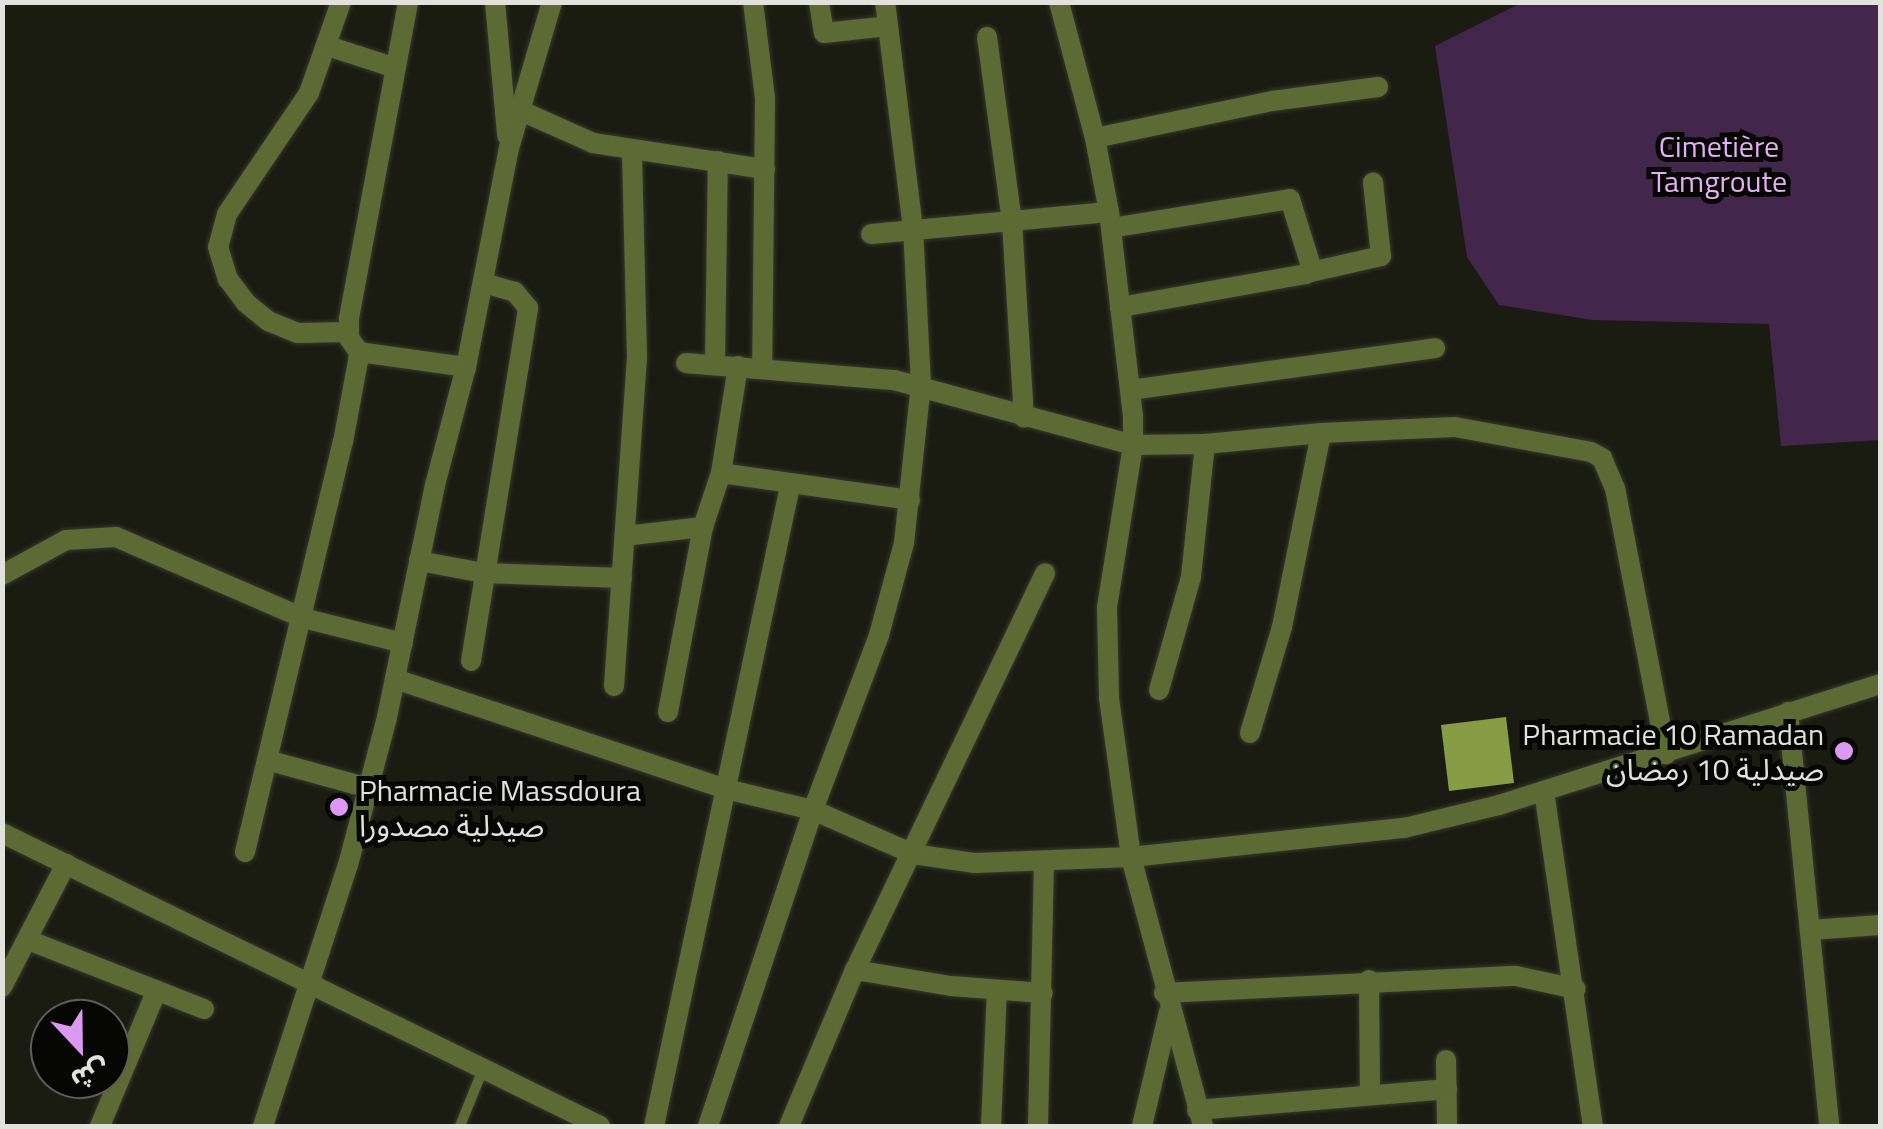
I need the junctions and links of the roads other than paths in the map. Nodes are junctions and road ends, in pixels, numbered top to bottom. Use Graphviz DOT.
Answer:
graph roads {
  1 [pos="341,2"];
  2 [pos="408,2"];
  3 [pos="496,2"];
  4 [pos="552,2"];
  5 [pos="753,2"];
  6 [pos="819,2"];
  7 [pos="885,2"];
  8 [pos="1059,2"];
  9 [pos="888,26"];
  10 [pos="987,37"];
  11 [pos="328,46"];
  12 [pos="396,68"];
  13 [pos="1378,87"];
  14 [pos="519,110"];
  15 [pos="1096,138"];
  16 [pos="509,148"];
  17 [pos="632,150"];
  18 [pos="718,161"];
  19 [pos="766,169"];
  20 [pos="1373,182"];
  21 [pos="1110,220"];
  22 [pos="1012,222"];
  23 [pos="913,229"];
  24 [pos="870,234"];
  25 [pos="1311,272"];
  26 [pos="482,282"];
  27 [pos="1120,307"];
  28 [pos="348,332"];
  29 [pos="1434,348"];
  30 [pos="359,352"];
  31 [pos="686,363"];
  32 [pos="715,364"];
  33 [pos="738,366"];
  34 [pos="466,367"];
  35 [pos="762,367"];
  36 [pos="921,385"];
  37 [pos="1130,390"];
  38 [pos="1024,418"];
  39 [pos="1321,433"];
  40 [pos="1205,444"];
  41 [pos="1133,445"];
  42 [pos="721,474"];
  43 [pos="790,486"];
  44 [pos="910,500"];
  45 [pos="702,528"];
  46 [pos="625,536"];
  47 [pos="419,561"];
  48 [pos="1044,572"];
  49 [pos="484,573"];
  50 [pos="2,575"];
  51 [pos="622,578"];
  52 [pos="303,618"];
  53 [pos="403,643"];
  54 [pos="471,661"];
  55 [pos="395,678"];
  56 [pos="1880,684"];
  57 [pos="614,686"];
  58 [pos="1160,690"];
  59 [pos="668,712"];
  60 [pos="1788,712"];
  61 [pos="1250,733"];
  62 [pos="1666,754"];
  63 [pos="266,760"];
  64 [pos="365,787"];
  65 [pos="726,790"];
  66 [pos="1544,791"];
  67 [pos="812,810"];
  68 [pos="2,833"];
  69 [pos="245,852"];
  70 [pos="913,854"];
  71 [pos="1131,857"];
  72 [pos="1044,862"];
  73 [pos="66,864"];
  74 [pos="1880,925"];
  75 [pos="1810,930"];
  76 [pos="28,940"];
  77 [pos="855,970"];
  78 [pos="1369,980"];
  79 [pos="312,984"];
  80 [pos="2,987"];
  81 [pos="1576,989"];
  82 [pos="157,990"];
  83 [pos="997,992"];
  84 [pos="1043,994"];
  85 [pos="1167,1002"];
  86 [pos="204,1009"];
  87 [pos="1446,1060"];
  88 [pos="483,1069"];
  89 [pos="1447,1089"];
  90 [pos="1370,1094"];
  91 [pos="1200,1118"];
  92 [pos="571,1120"];
  93 [pos="100,1126"];
  94 [pos="263,1126"];
  95 [pos="460,1126"];
  96 [pos="600,1126"];
  97 [pos="654,1126"];
  98 [pos="708,1126"];
  99 [pos="789,1126"];
  100 [pos="991,1126"];
  101 [pos="1038,1126"];
  102 [pos="1142,1126"];
  103 [pos="1447,1126"];
  104 [pos="1594,1126"];
  105 [pos="1829,1126"];
  1 -- 11 [label="street"];
  2 -- 12 [label="street"];
  3 -- 16 [label="street"];
  4 -- 14 [label="street"];
  5 -- 19 [label="street"];
  6 -- 9 [label="street"];
  7 -- 9 [label="street"];
  8 -- 15 [label="street"];
  9 -- 23 [label="street"];
  10 -- 22 [label="street"];
  11 -- 12 [label="street"];
  11 -- 28 [label="street"];
  12 -- 28 [label="street"];
  13 -- 15 [label="street"];
  14 -- 16 [label="street"];
  14 -- 17 [label="street"];
  15 -- 21 [label="street"];
  16 -- 26 [label="street"];
  17 -- 18 [label="street"];
  17 -- 46 [label="street"];
  18 -- 19 [label="street"];
  18 -- 32 [label="street"];
  19 -- 35 [label="street"];
  20 -- 25 [label="street"];
  21 -- 22 [label="street"];
  21 -- 25 [label="street"];
  21 -- 27 [label="street"];
  22 -- 23 [label="street"];
  22 -- 38 [label="street"];
  23 -- 24 [label="street"];
  23 -- 36 [label="street"];
  25 -- 27 [label="street"];
  26 -- 34 [label="street"];
  26 -- 49 [label="street"];
  27 -- 37 [label="street"];
  28 -- 30 [label="street"];
  29 -- 37 [label="street"];
  30 -- 34 [label="street"];
  30 -- 52 [label="street"];
  31 -- 32 [label="street"];
  32 -- 33 [label="street"];
  33 -- 35 [label="street"];
  33 -- 42 [label="street"];
  34 -- 47 [label="street"];
  35 -- 36 [label="street"];
  36 -- 38 [label="street"];
  36 -- 44 [label="street"];
  37 -- 41 [label="street"];
  38 -- 41 [label="street"];
  39 -- 40 [label="street"];
  39 -- 61 [label="street"];
  39 -- 62 [label="street"];
  40 -- 41 [label="street"];
  40 -- 58 [label="street"];
  41 -- 71 [label="street"];
  42 -- 43 [label="street"];
  42 -- 45 [label="street"];
  43 -- 44 [label="street"];
  43 -- 65 [label="street"];
  44 -- 67 [label="street"];
  45 -- 46 [label="street"];
  45 -- 59 [label="street"];
  46 -- 51 [label="street"];
  47 -- 49 [label="street"];
  47 -- 53 [label="street"];
  48 -- 70 [label="street"];
  49 -- 51 [label="street"];
  49 -- 54 [label="street"];
  50 -- 52 [label="street"];
  51 -- 57 [label="street"];
  52 -- 53 [label="street"];
  52 -- 63 [label="street"];
  53 -- 55 [label="street"];
  55 -- 64 [label="street"];
  55 -- 65 [label="street"];
  56 -- 60 [label="street"];
  60 -- 62 [label="street"];
  60 -- 75 [label="street"];
  62 -- 66 [label="street"];
  63 -- 64 [label="street"];
  63 -- 69 [label="street"];
  64 -- 79 [label="street"];
  65 -- 67 [label="street"];
  65 -- 97 [label="street"];
  66 -- 71 [label="street"];
  66 -- 81 [label="street"];
  67 -- 70 [label="street"];
  67 -- 98 [label="street"];
  68 -- 73 [label="street"];
  70 -- 72 [label="street"];
  70 -- 77 [label="street"];
  71 -- 72 [label="street"];
  71 -- 85 [label="street"];
  72 -- 84 [label="street"];
  73 -- 76 [label="street"];
  73 -- 79 [label="street"];
  74 -- 75 [label="street"];
  75 -- 105 [label="street"];
  76 -- 80 [label="street"];
  76 -- 82 [label="street"];
  77 -- 83 [label="street"];
  77 -- 99 [label="street"];
  78 -- 81 [label="street"];
  78 -- 85 [label="street"];
  78 -- 90 [label="street"];
  79 -- 88 [label="street"];
  79 -- 94 [label="street"];
  81 -- 104 [label="street"];
  82 -- 86 [label="street"];
  82 -- 93 [label="street"];
  83 -- 84 [label="street"];
  83 -- 100 [label="street"];
  84 -- 101 [label="street"];
  85 -- 91 [label="street"];
  85 -- 102 [label="street"];
  87 -- 89 [label="street"];
  88 -- 92 [label="street"];
  88 -- 95 [label="lane"];
  89 -- 90 [label="street"];
  89 -- 103 [label="street"];
  90 -- 91 [label="street"];
  92 -- 96 [label="street"];
}
